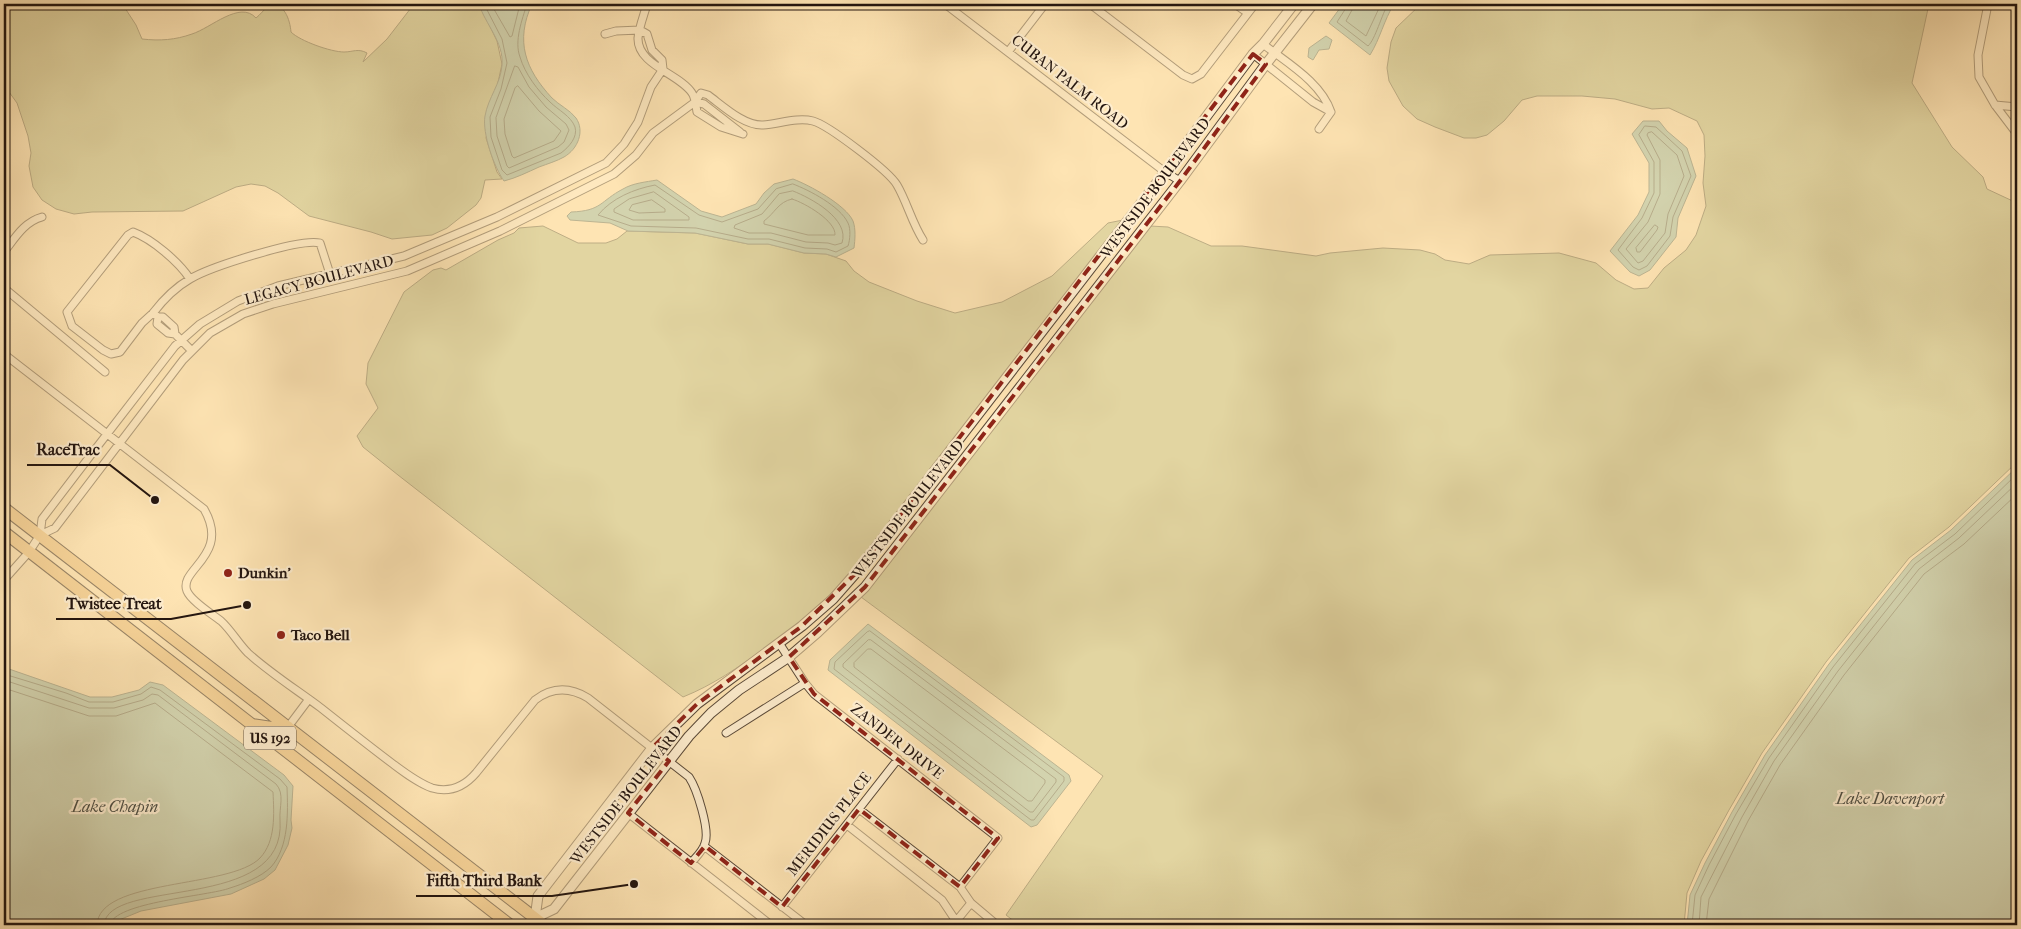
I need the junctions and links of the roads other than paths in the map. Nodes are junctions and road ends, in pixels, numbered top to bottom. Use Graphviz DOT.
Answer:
graph roads {
  1 [pos="647,4"];
  2 [pos="945,4"];
  3 [pos="1045,4"];
  4 [pos="1090,4"];
  5 [pos="1235,4"];
  6 [pos="1255,4"];
  7 [pos="1294,4"];
  8 [pos="1313,4"];
  9 [pos="1988,4"];
  10 [pos="1248,13"];
  11 [pos="640,30"];
  12 [pos="605,34"];
  13 [pos="1264,44"];
  14 [pos="1008,52"];
  15 [pos="1275,53"];
  16 [pos="1253,54"];
  17 [pos="1266,64"];
  18 [pos="663,69"];
  19 [pos="1304,77"];
  20 [pos="1296,88"];
  21 [pos="695,102"];
  22 [pos="1995,105"];
  23 [pos="2017,107"];
  24 [pos="1331,112"];
  25 [pos="744,121"];
  26 [pos="1318,129"];
  27 [pos="2017,134"];
  28 [pos="1165,172"];
  29 [pos="1180,181"];
  30 [pos="42,217"];
  31 [pos="923,240"];
  32 [pos="4,252"];
  33 [pos="330,274"];
  34 [pos="190,279"];
  35 [pos="4,288"];
  36 [pos="156,315"];
  37 [pos="182,340"];
  38 [pos="192,351"];
  39 [pos="4,354"];
  40 [pos="105,372"];
  41 [pos="107,434"];
  42 [pos="120,443"];
  43 [pos="4,508"];
  44 [pos="4,532"];
  45 [pos="40,535"];
  46 [pos="29,552"];
  47 [pos="4,580"];
  48 [pos="779,643"];
  49 [pos="788,656"];
  50 [pos="805,683"];
  51 [pos="309,699"];
  52 [pos="253,725"];
  53 [pos="288,727"];
  54 [pos="726,733"];
  55 [pos="652,748"];
  56 [pos="898,758"];
  57 [pos="669,761"];
  58 [pos="859,809"];
  59 [pos="628,813"];
  60 [pos="847,825"];
  61 [pos="704,846"];
  62 [pos="691,863"];
  63 [pos="960,887"];
  64 [pos="971,903"];
  65 [pos="782,907"];
  66 [pos="534,918"];
  67 [pos="955,923"];
  68 [pos="510,925"];
  69 [pos="544,925"];
  70 [pos="772,925"];
  71 [pos="806,925"];
  72 [pos="997,925"];
  1 -- 11 [label="street"];
  2 -- 14 [label="street, CUBAN PALM ROAD"];
  3 -- 14 [label="street"];
  4 -- 10 [label="street"];
  5 -- 10 [label="street"];
  6 -- 10 [label="street"];
  7 -- 13 [label="street, WESTSIDE BOULEVARD"];
  8 -- 15 [label="street, WESTSIDE BOULEVARD"];
  9 -- 22 [label="street"];
  11 -- 12 [label="street"];
  11 -- 18 [label="street"];
  11 -- 18 [label="street"];
  13 -- 15 [label="street"];
  13 -- 16 [label="street, WESTSIDE BOULEVARD"];
  14 -- 28 [label="street, CUBAN PALM ROAD"];
  15 -- 17 [label="street, WESTSIDE BOULEVARD"];
  15 -- 19 [label="street"];
  16 -- 17 [label="street"];
  16 -- 28 [label="street, WESTSIDE BOULEVARD"];
  17 -- 20 [label="street"];
  17 -- 29 [label="street, WESTSIDE BOULEVARD"];
  18 -- 21 [label="street"];
  18 -- 33 [label="street, LEGACY BOULEVARD"];
  19 -- 20 [label="street"];
  19 -- 24 [label="street"];
  20 -- 24 [label="street"];
  21 -- 25 [label="street, LEGACY BOULEVARD"];
  21 -- 25 [label="street"];
  21 -- 38 [label="street, LEGACY BOULEVARD"];
  22 -- 23 [label="street"];
  22 -- 27 [label="street"];
  24 -- 26 [label="street"];
  25 -- 31 [label="street"];
  28 -- 29 [label="street, CUBAN PALM ROAD"];
  28 -- 48 [label="street, WESTSIDE BOULEVARD"];
  29 -- 49 [label="street, WESTSIDE BOULEVARD"];
  30 -- 32 [label="street"];
  33 -- 34 [label="street"];
  33 -- 37 [label="street, LEGACY BOULEVARD"];
  34 -- 36 [label="street"];
  34 -- 36 [label="street"];
  35 -- 40 [label="street"];
  36 -- 37 [label="street"];
  37 -- 38 [label="street"];
  37 -- 41 [label="street, LEGACY BOULEVARD"];
  38 -- 42 [label="street, LEGACY BOULEVARD"];
  39 -- 41 [label="street"];
  41 -- 42 [label="street"];
  41 -- 45 [label="street, LEGACY BOULEVARD"];
  42 -- 45 [label="street, LEGACY BOULEVARD"];
  42 -- 51 [label="street"];
  43 -- 45 [label="highway, US 192"];
  44 -- 46 [label="highway, US 192"];
  45 -- 46 [label="street"];
  45 -- 53 [label="highway, US 192"];
  46 -- 47 [label="street"];
  46 -- 52 [label="highway, US 192"];
  48 -- 49 [label="street, ZANDER DRIVE"];
  48 -- 55 [label="street, WESTSIDE BOULEVARD"];
  49 -- 50 [label="street, ZANDER DRIVE"];
  49 -- 57 [label="street, WESTSIDE BOULEVARD"];
  50 -- 54 [label="street"];
  50 -- 56 [label="street, ZANDER DRIVE"];
  51 -- 53 [label="street"];
  51 -- 55 [label="street"];
  52 -- 53 [label="highway"];
  52 -- 68 [label="highway, US 192"];
  53 -- 66 [label="highway, US 192"];
  55 -- 57 [label="street"];
  55 -- 66 [label="street, WESTSIDE BOULEVARD"];
  56 -- 58 [label="street, MERIDIUS PLACE"];
  56 -- 63 [label="street, ZANDER DRIVE"];
  57 -- 59 [label="street, WESTSIDE BOULEVARD"];
  57 -- 61 [label="street"];
  58 -- 60 [label="street, MERIDIUS PLACE"];
  58 -- 63 [label="street"];
  59 -- 62 [label="street"];
  59 -- 66 [label="street, WESTSIDE BOULEVARD"];
  60 -- 65 [label="street, MERIDIUS PLACE"];
  60 -- 67 [label="street"];
  61 -- 62 [label="street"];
  61 -- 65 [label="street"];
  62 -- 70 [label="street"];
  63 -- 64 [label="street"];
  64 -- 67 [label="street"];
  64 -- 72 [label="street"];
  65 -- 71 [label="street"];
  66 -- 69 [label="highway, US 192"];
}
